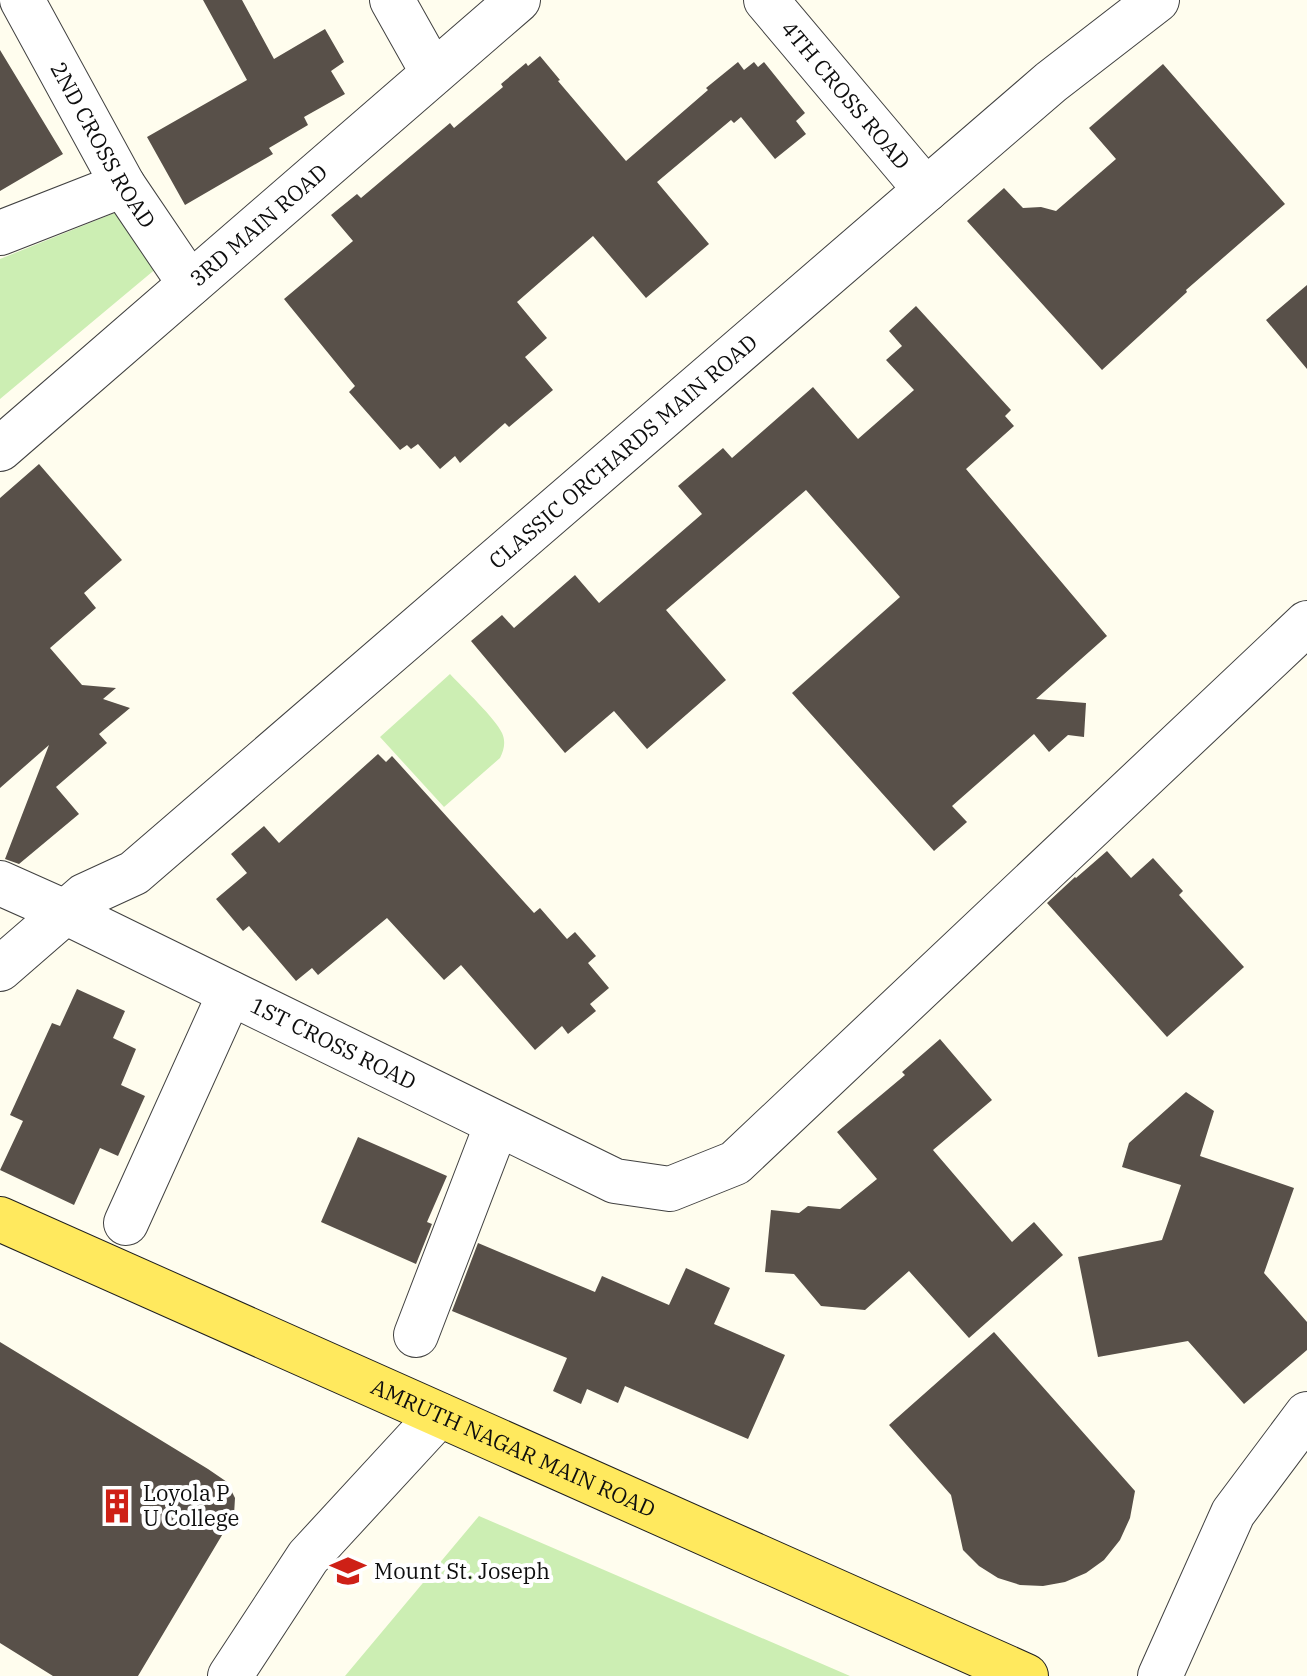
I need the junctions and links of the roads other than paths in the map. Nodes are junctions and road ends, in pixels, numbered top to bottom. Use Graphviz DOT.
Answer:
graph roads {
  1 [pos="22,0"];
  2 [pos="392,0"];
  3 [pos="518,0"];
  4 [pos="766,0"];
  5 [pos="1107,0"];
  6 [pos="1157,0"];
  7 [pos="433,73"];
  8 [pos="916,178"];
  9 [pos="123,185"];
  10 [pos="0,233"];
  11 [pos="190,284"];
  12 [pos="0,449"];
  13 [pos="1307,623"];
  14 [pos="0,883"];
  15 [pos="75,904"];
  16 [pos="0,969"];
  17 [pos="230,993"];
  18 [pos="497,1124"];
  19 [pos="0,1219"];
  20 [pos="126,1223"];
  21 [pos="416,1335"];
  22 [pos="1307,1414"];
  23 [pos="439,1415"];
  24 [pos="230,1676"];
  25 [pos="1026,1676"];
  26 [pos="1160,1676"];
  1 -- 9 [label="street, 2ND CROSS ROAD"];
  2 -- 7 [label="street"];
  3 -- 7 [label="street, 3RD MAIN ROAD"];
  4 -- 8 [label="street, 4TH CROSS ROAD"];
  5 -- 8 [label="street, CLASSIC ORCHARDS MAIN ROAD"];
  6 -- 8 [label="street, CLASSIC ORCHARDS MAIN ROAD"];
  7 -- 11 [label="street, 3RD MAIN ROAD"];
  8 -- 15 [label="street, CLASSIC ORCHARDS MAIN ROAD"];
  9 -- 10 [label="street"];
  9 -- 11 [label="street, 2ND CROSS ROAD"];
  11 -- 12 [label="street, 3RD MAIN ROAD"];
  13 -- 18 [label="street, 1ST CROSS ROAD"];
  14 -- 15 [label="street, 1ST CROSS ROAD"];
  15 -- 16 [label="street, CLASSIC ORCHARDS MAIN ROAD"];
  15 -- 17 [label="street, 1ST CROSS ROAD"];
  17 -- 18 [label="street, 1ST CROSS ROAD"];
  17 -- 20 [label="street"];
  18 -- 21 [label="street"];
  19 -- 23 [label="main road, AMRUTH NAGAR MAIN ROAD"];
  22 -- 26 [label="street"];
  23 -- 24 [label="street"];
  23 -- 25 [label="main road, AMRUTH NAGAR MAIN ROAD"];
}
